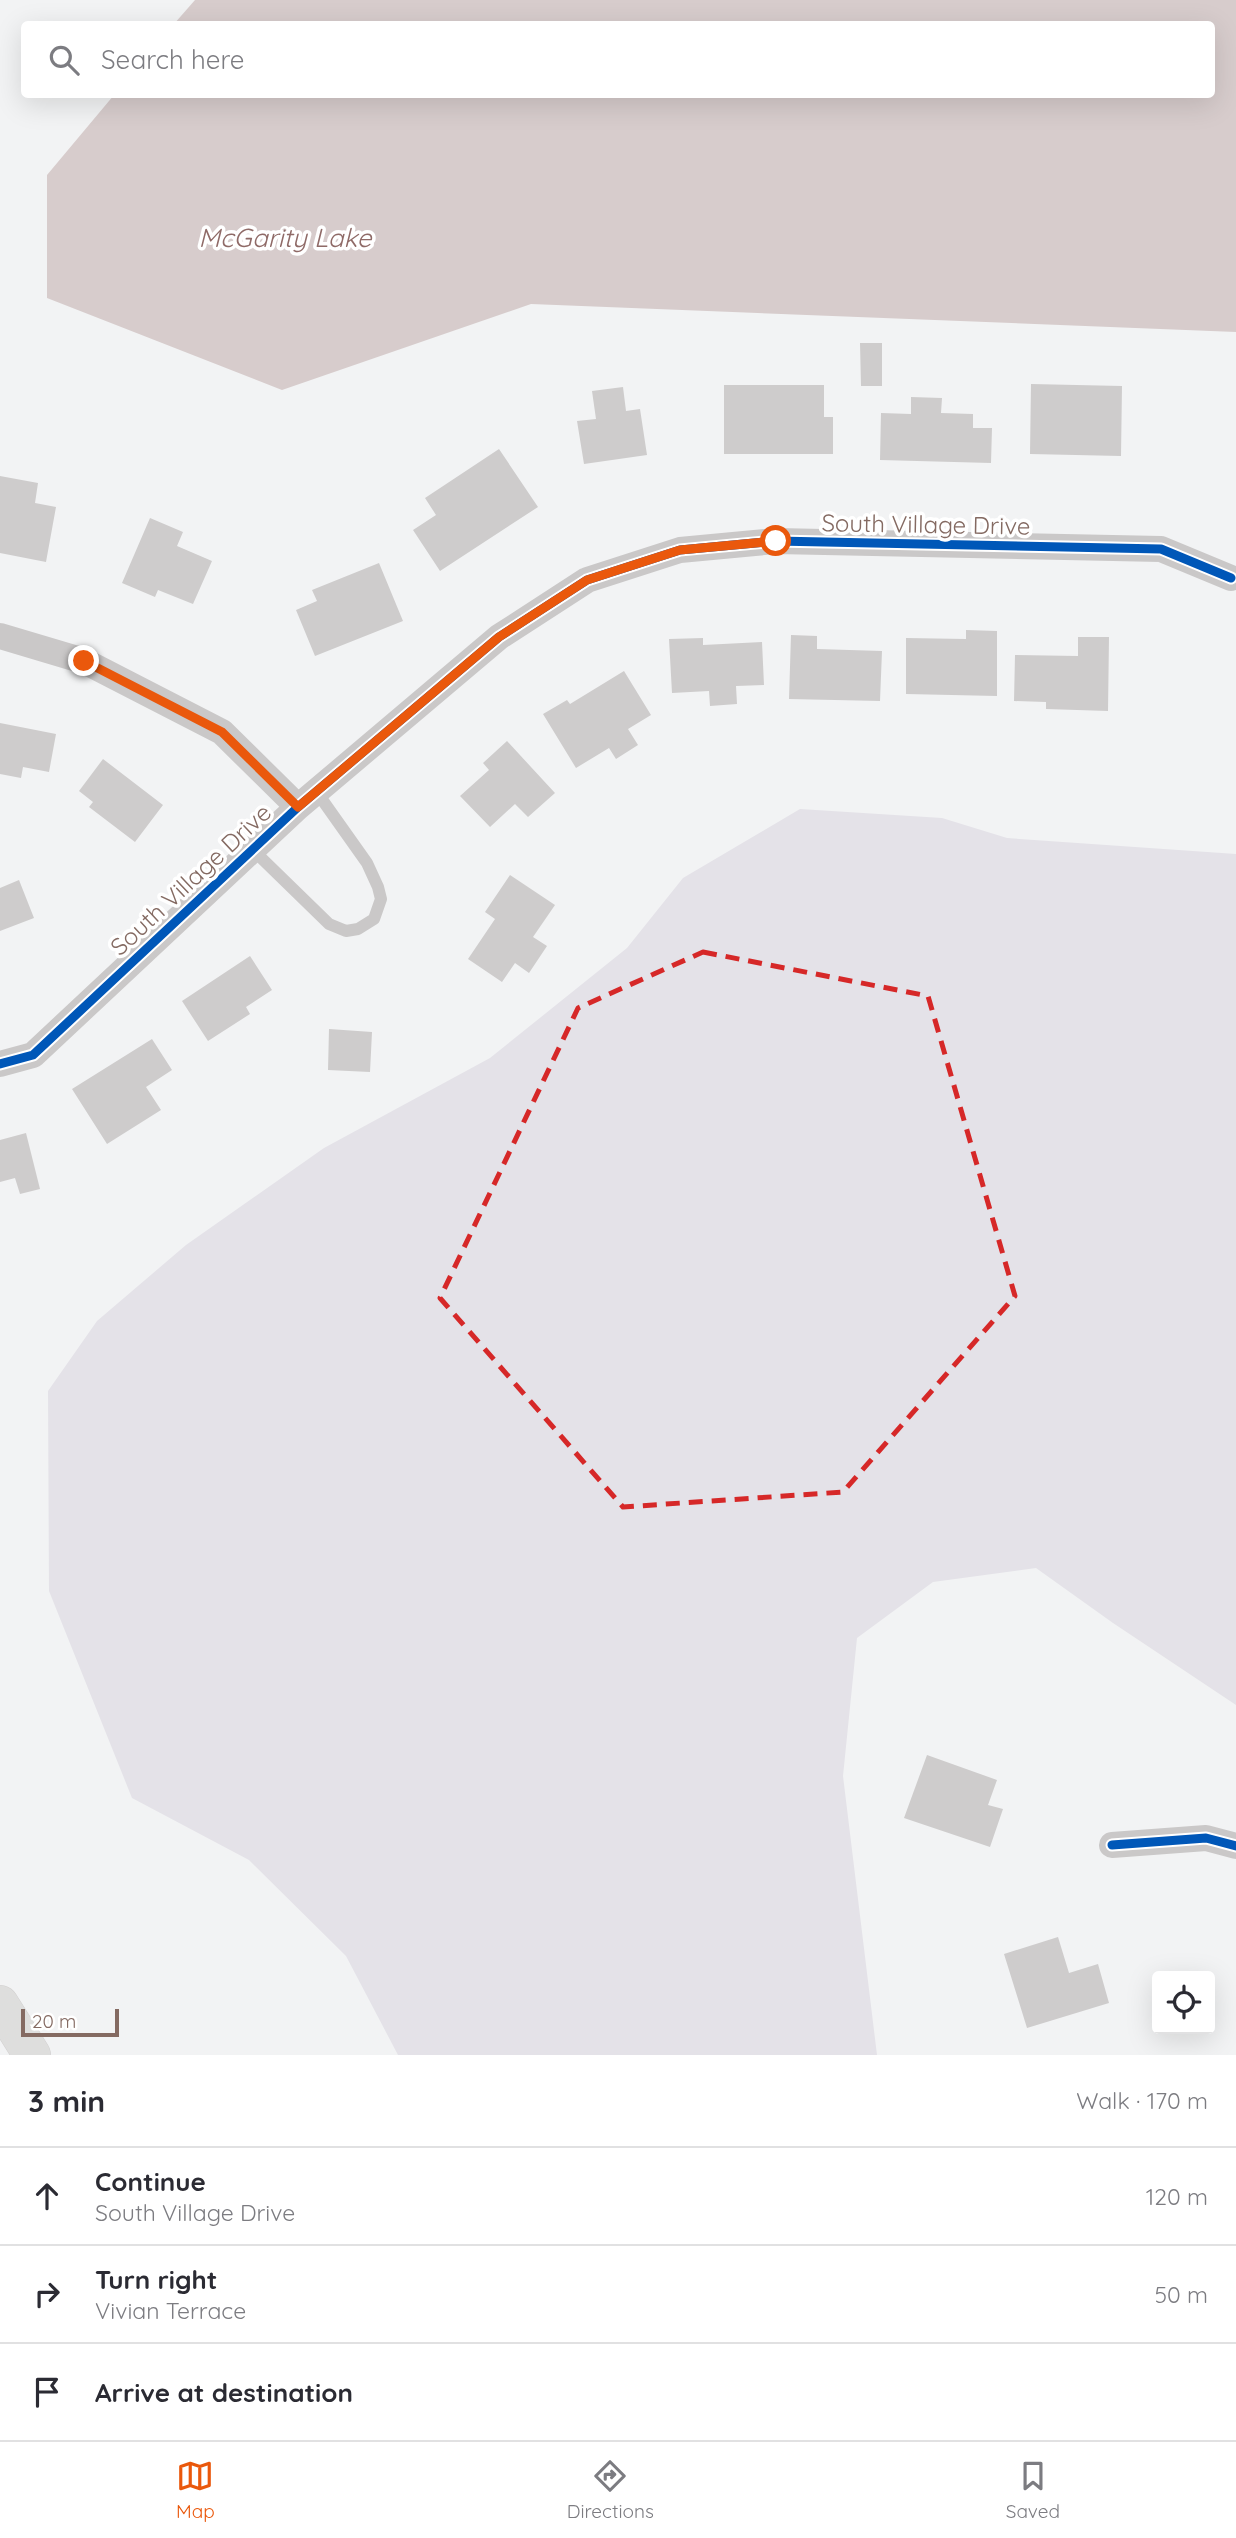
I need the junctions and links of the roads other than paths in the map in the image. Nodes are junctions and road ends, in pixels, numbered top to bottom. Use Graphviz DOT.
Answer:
graph roads {
  1 [pos="1231,578"];
  2 [pos="0,636"];
  3 [pos="307,799"];
  4 [pos="252,849"];
  5 [pos="0,1064"];
  6 [pos="1112,1845"];
  7 [pos="1236,1846"];
  8 [pos="0,2004"];
  9 [pos="32,2055"];
  1 -- 3 [label="street, South Village Drive"];
  2 -- 3 [label="street"];
  3 -- 4 [label="street, South Village Drive"];
  3 -- 4 [label="lane"];
  4 -- 5 [label="street, South Village Drive"];
  6 -- 7 [label="street"];
  8 -- 9 [label="main road"];
}
